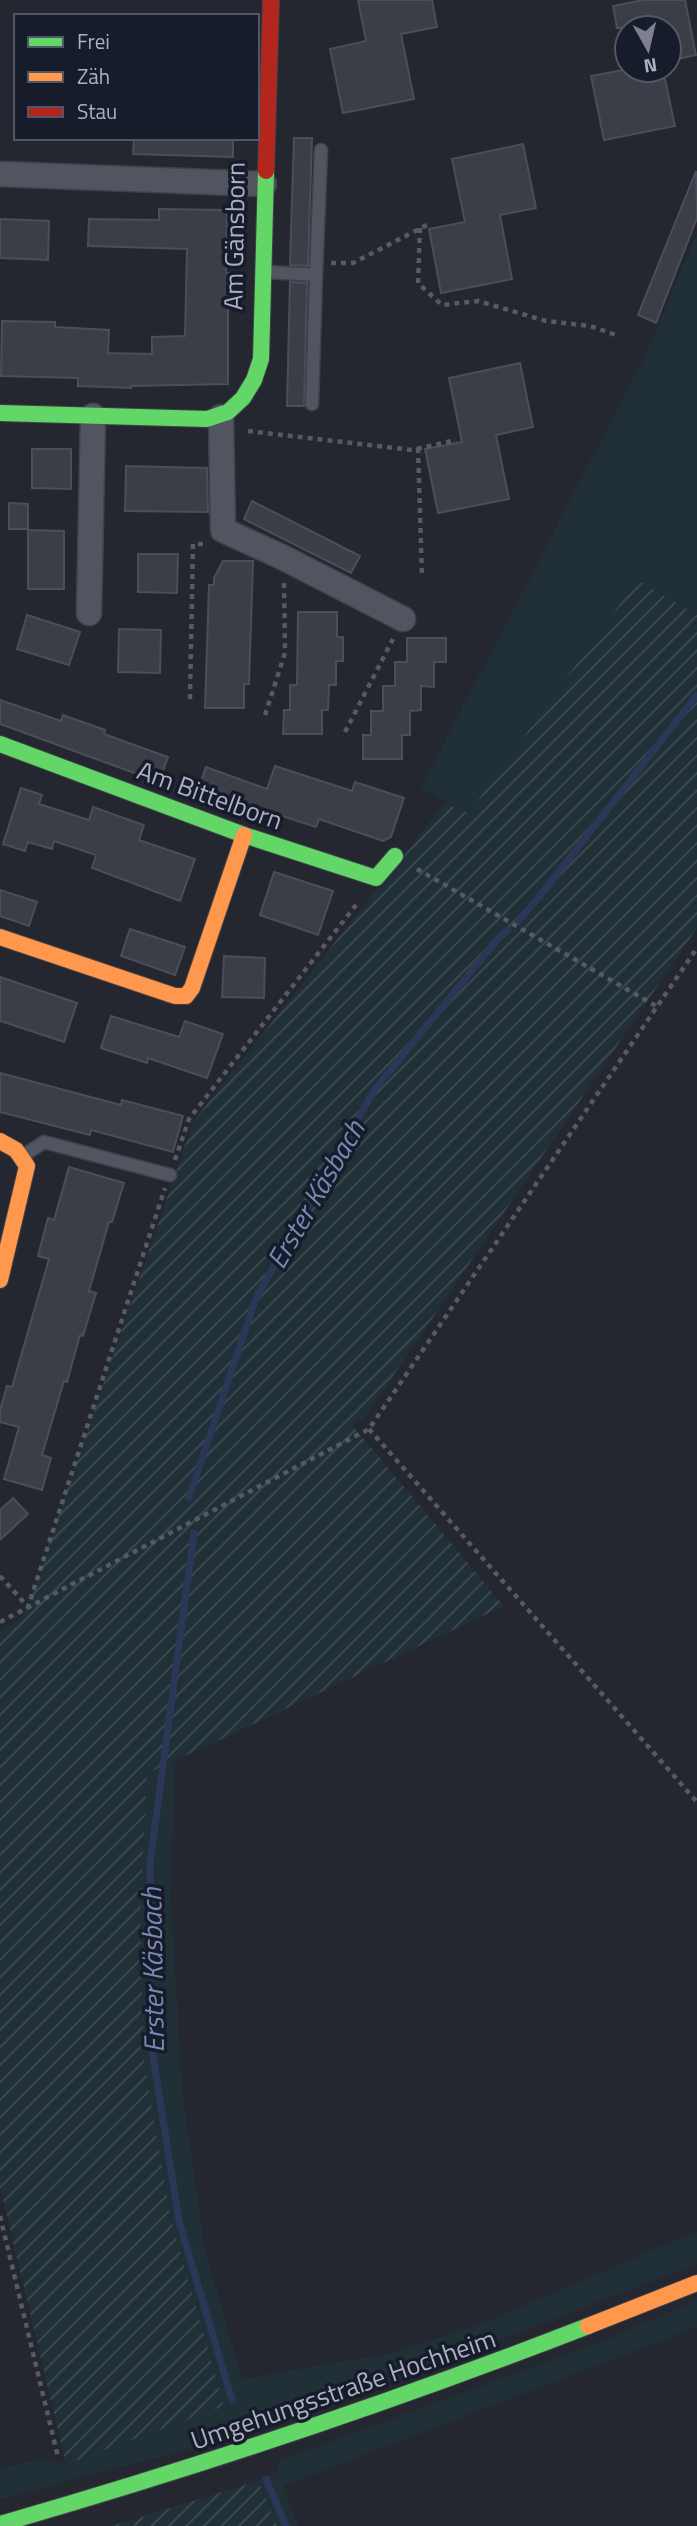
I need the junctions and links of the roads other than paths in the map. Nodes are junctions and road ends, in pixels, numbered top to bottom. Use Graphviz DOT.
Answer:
graph roads {
  1 [pos="271,0"];
  2 [pos="321,150"];
  3 [pos="0,174"];
  4 [pos="264,184"];
  5 [pos="263,266"];
  6 [pos="316,269"];
  7 [pos="312,404"];
  8 [pos="0,413"];
  9 [pos="93,416"];
  10 [pos="221,417"];
  11 [pos="89,613"];
  12 [pos="403,619"];
  13 [pos="0,744"];
  14 [pos="244,835"];
  15 [pos="395,856"];
  16 [pos="0,937"];
  17 [pos="0,1141"];
  18 [pos="23,1155"];
  19 [pos="170,1175"];
  20 [pos="0,1280"];
  21 [pos="697,2283"];
  22 [pos="0,2524"];
  1 -- 4 [label="street, Am Gänsborn"];
  2 -- 6 [label="lane"];
  3 -- 4 [label="street"];
  4 -- 5 [label="street, Am Gänsborn"];
  5 -- 6 [label="lane"];
  5 -- 10 [label="street, Am Gänsborn"];
  6 -- 7 [label="lane"];
  8 -- 9 [label="street"];
  9 -- 10 [label="street"];
  9 -- 11 [label="street"];
  10 -- 12 [label="street"];
  13 -- 14 [label="street, Am Bittelborn"];
  14 -- 15 [label="street, Am Bittelborn"];
  14 -- 16 [label="street"];
  17 -- 18 [label="street"];
  18 -- 19 [label="lane"];
  18 -- 20 [label="street"];
  21 -- 22 [label="street, Umgehungsstraße Hochheim"];
}
